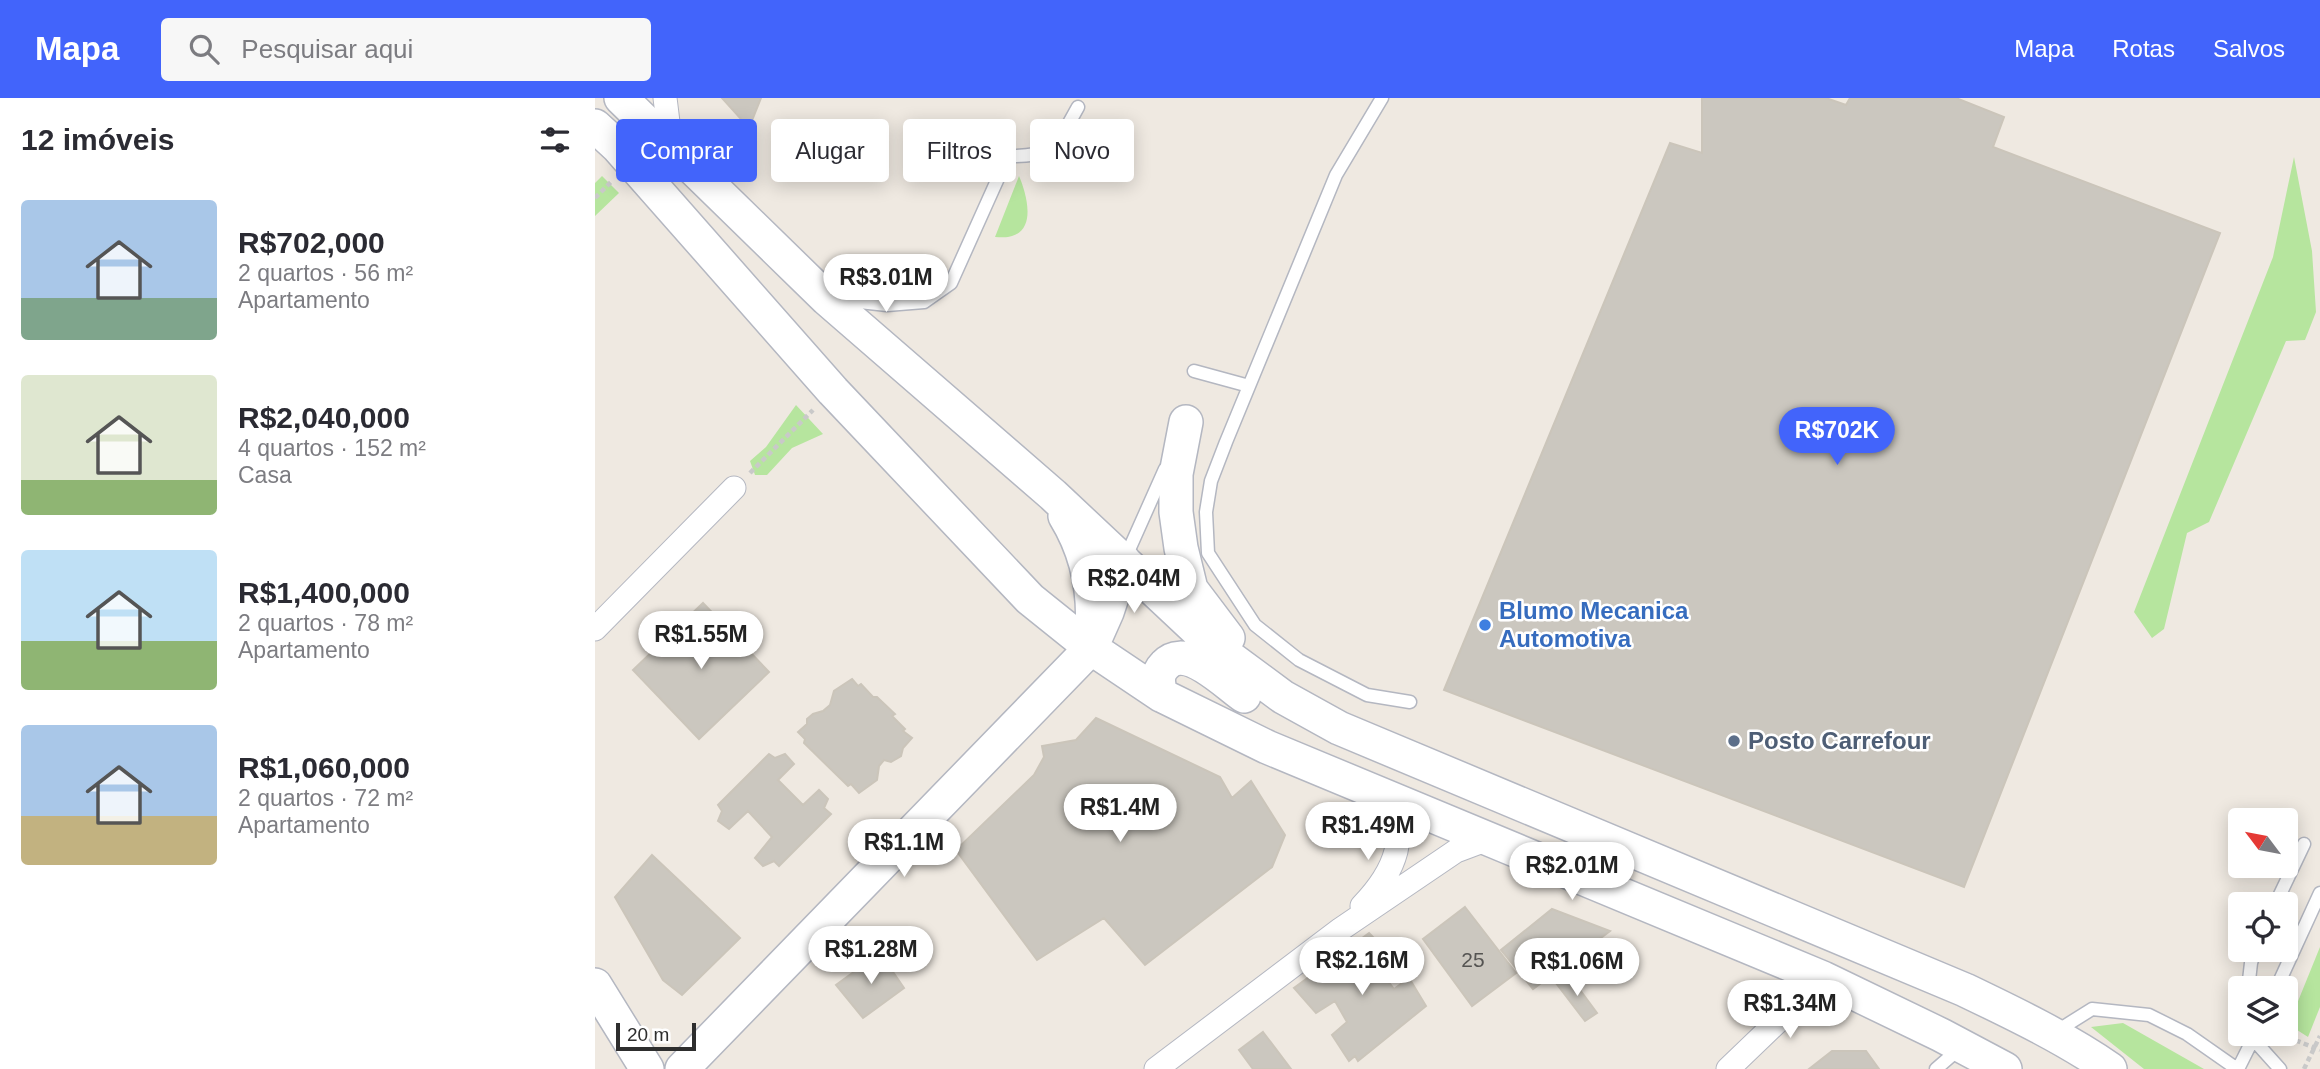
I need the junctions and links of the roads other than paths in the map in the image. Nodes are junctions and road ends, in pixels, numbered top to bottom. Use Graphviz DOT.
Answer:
graph roads {
  1 [pos="621,98"];
  2 [pos="665,98"];
  3 [pos="1382,98"];
  4 [pos="1078,107"];
  5 [pos="643,119"];
  6 [pos="668,119"];
  7 [pos="595,126"];
  8 [pos="708,182"];
  9 [pos="827,299"];
  10 [pos="1194,371"];
  11 [pos="1249,386"];
  12 [pos="1186,422"];
  13 [pos="734,488"];
  14 [pos="1053,495"];
  15 [pos="1124,561"];
  16 [pos="595,629"];
  17 [pos="1091,648"];
  18 [pos="1256,677"];
  19 [pos="1161,695"];
  20 [pos="1410,702"];
  21 [pos="1339,728"];
  22 [pos="1369,788"];
  23 [pos="1488,839"];
  24 [pos="2304,844"];
  25 [pos="2280,892"];
  26 [pos="2320,893"];
  27 [pos="1341,929"];
  28 [pos="2282,976"];
  29 [pos="1823,978"];
  30 [pos="595,985"];
  31 [pos="621,1028"];
  32 [pos="2058,1038"];
  33 [pos="706,1044"];
  34 [pos="1961,1046"];
  35 [pos="2250,1046"];
  36 [pos="2261,1046"];
  37 [pos="647,1069"];
  38 [pos="682,1069"];
  39 [pos="1156,1069"];
  40 [pos="1728,1069"];
  41 [pos="1936,1069"];
  42 [pos="2005,1069"];
  43 [pos="2110,1069"];
  44 [pos="2238,1069"];
  45 [pos="2280,1069"];
  1 -- 5 [label="main road"];
  2 -- 6 [label="street"];
  3 -- 11 [label="lane"];
  4 -- 9 [label="lane"];
  7 -- 17 [label="main road"];
  8 -- 9 [label="main road"];
  9 -- 14 [label="main road"];
  10 -- 11 [label="lane"];
  11 -- 20 [label="lane"];
  12 -- 15 [label="lane"];
  12 -- 18 [label="main road"];
  13 -- 16 [label="street"];
  14 -- 15 [label="main road"];
  14 -- 17 [label="main road"];
  15 -- 17 [label="main road"];
  15 -- 18 [label="main road"];
  17 -- 19 [label="main road"];
  17 -- 33 [label="main road"];
  18 -- 21 [label="main road"];
  19 -- 21 [label="main road"];
  19 -- 22 [label="main road"];
  21 -- 32 [label="main road"];
  22 -- 23 [label="main road"];
  22 -- 27 [label="street"];
  23 -- 27 [label="street"];
  23 -- 29 [label="main road"];
  24 -- 25 [label="lane"];
  26 -- 28 [label="lane"];
  27 -- 39 [label="street"];
  29 -- 34 [label="main road"];
  29 -- 40 [label="street"];
  30 -- 31 [label="main road"];
  31 -- 33 [label="main road"];
  31 -- 37 [label="main road"];
  32 -- 43 [label="main road"];
  32 -- 44 [label="lane"];
  33 -- 38 [label="main road"];
  34 -- 41 [label="lane"];
  34 -- 42 [label="main road"];
  35 -- 44 [label="lane"];
  36 -- 45 [label="lane"];
}
